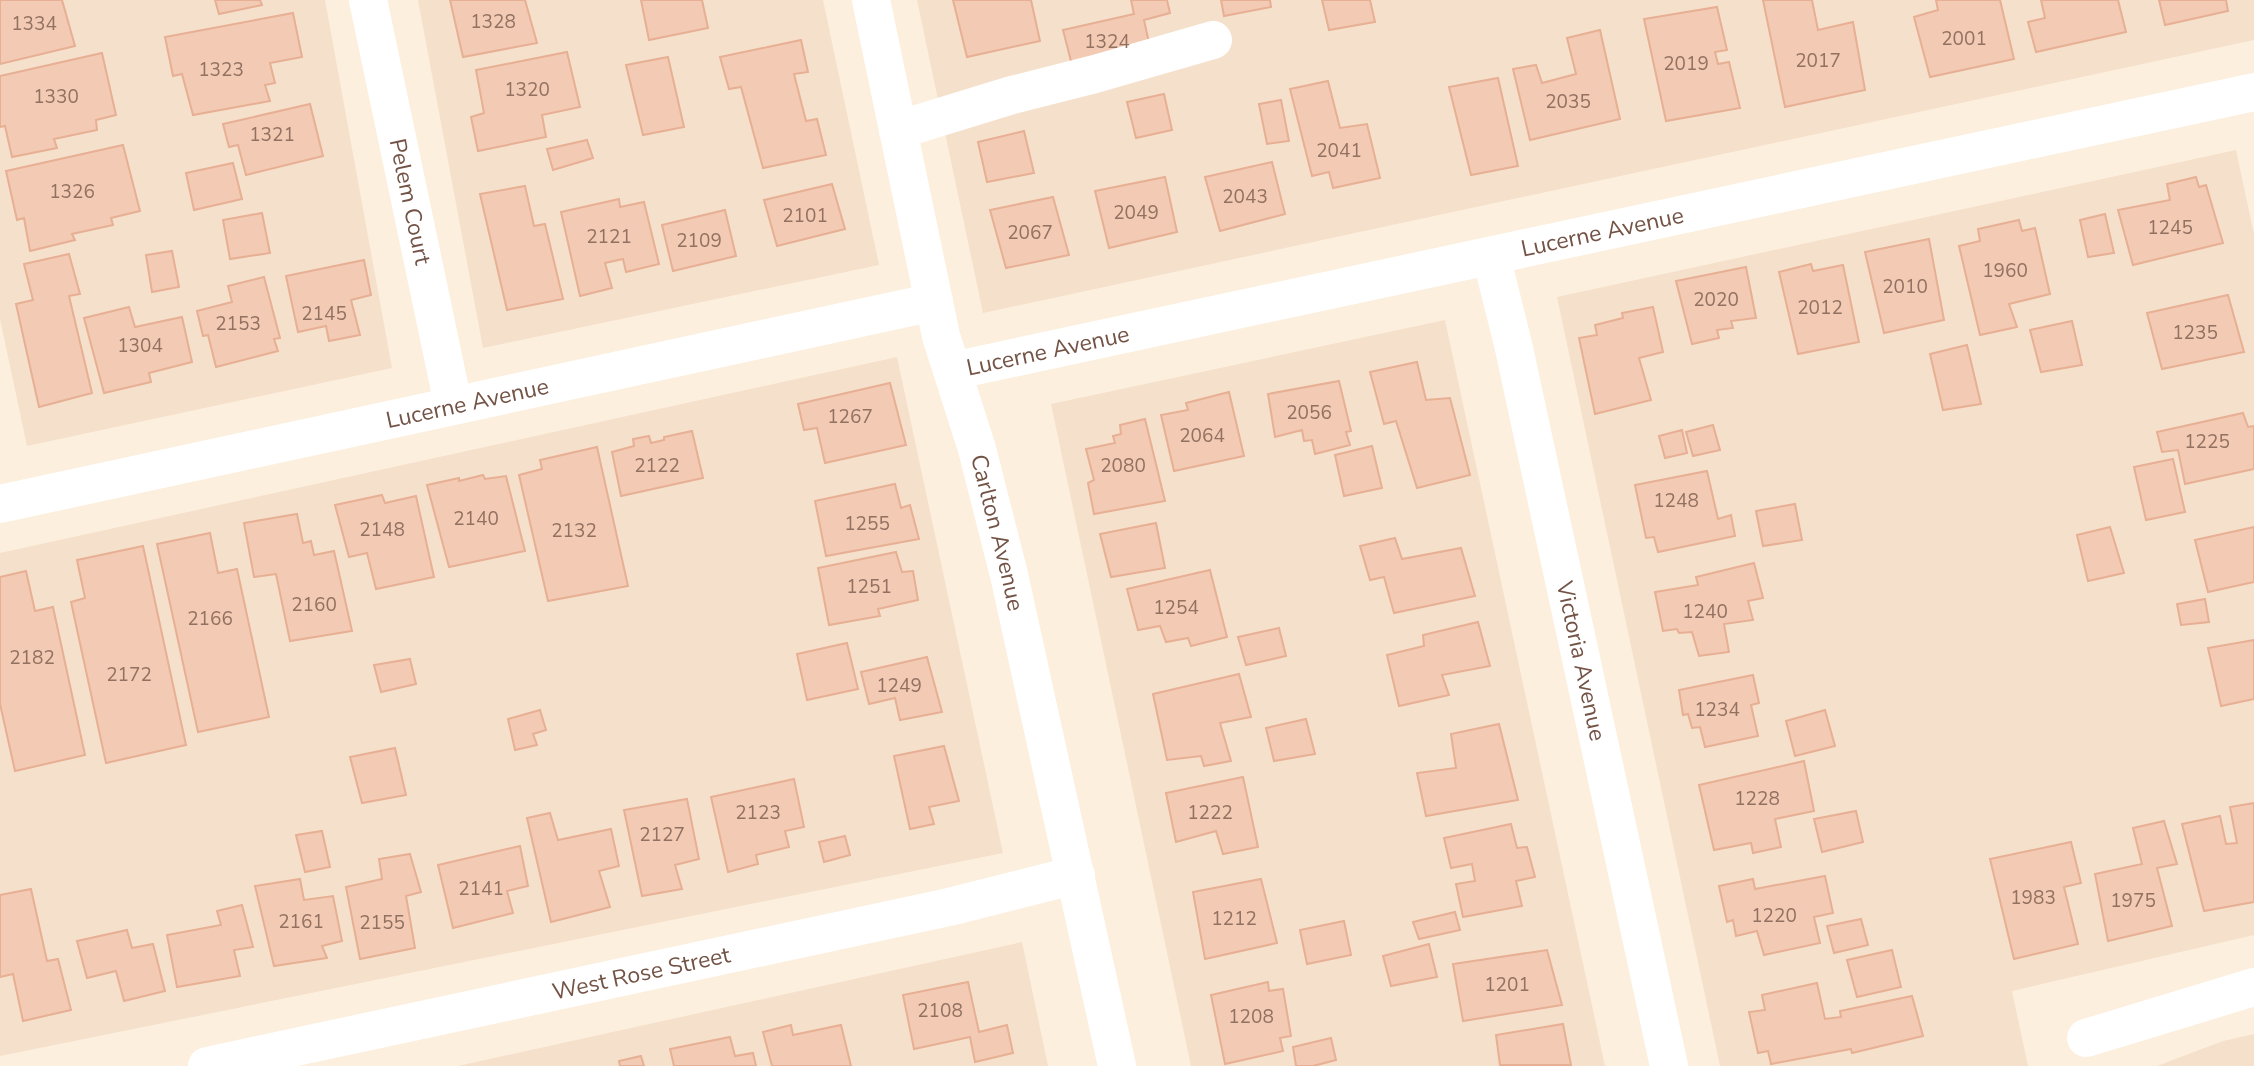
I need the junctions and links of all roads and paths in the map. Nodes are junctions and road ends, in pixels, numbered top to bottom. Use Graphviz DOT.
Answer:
graph roads {
  1 [pos="368,0"];
  2 [pos="871,0"];
  3 [pos="1213,40"];
  4 [pos="2254,92"];
  5 [pos="898,130"];
  6 [pos="1492,256"];
  7 [pos="934,302"];
  8 [pos="952,371"];
  9 [pos="453,404"];
  10 [pos="0,503"];
  11 [pos="1076,875"];
  12 [pos="2254,987"];
  13 [pos="2086,1038"];
  14 [pos="207,1066"];
  15 [pos="1117,1066"];
  16 [pos="1669,1066"];
  1 -- 9 [label="street, Pelem Court"];
  2 -- 5 [label="street, Carlton Avenue"];
  3 -- 5 [label="street"];
  4 -- 6 [label="street, Lucerne Avenue"];
  5 -- 7 [label="street, Carlton Avenue"];
  6 -- 8 [label="street, Lucerne Avenue"];
  6 -- 16 [label="street, Victoria Avenue"];
  7 -- 8 [label="street, Carlton Avenue"];
  7 -- 9 [label="street, Lucerne Avenue"];
  8 -- 11 [label="street, Carlton Avenue"];
  9 -- 10 [label="street, Lucerne Avenue"];
  11 -- 14 [label="street, West Rose Street"];
  11 -- 15 [label="street, Carlton Avenue"];
  12 -- 13 [label="street"];
}
